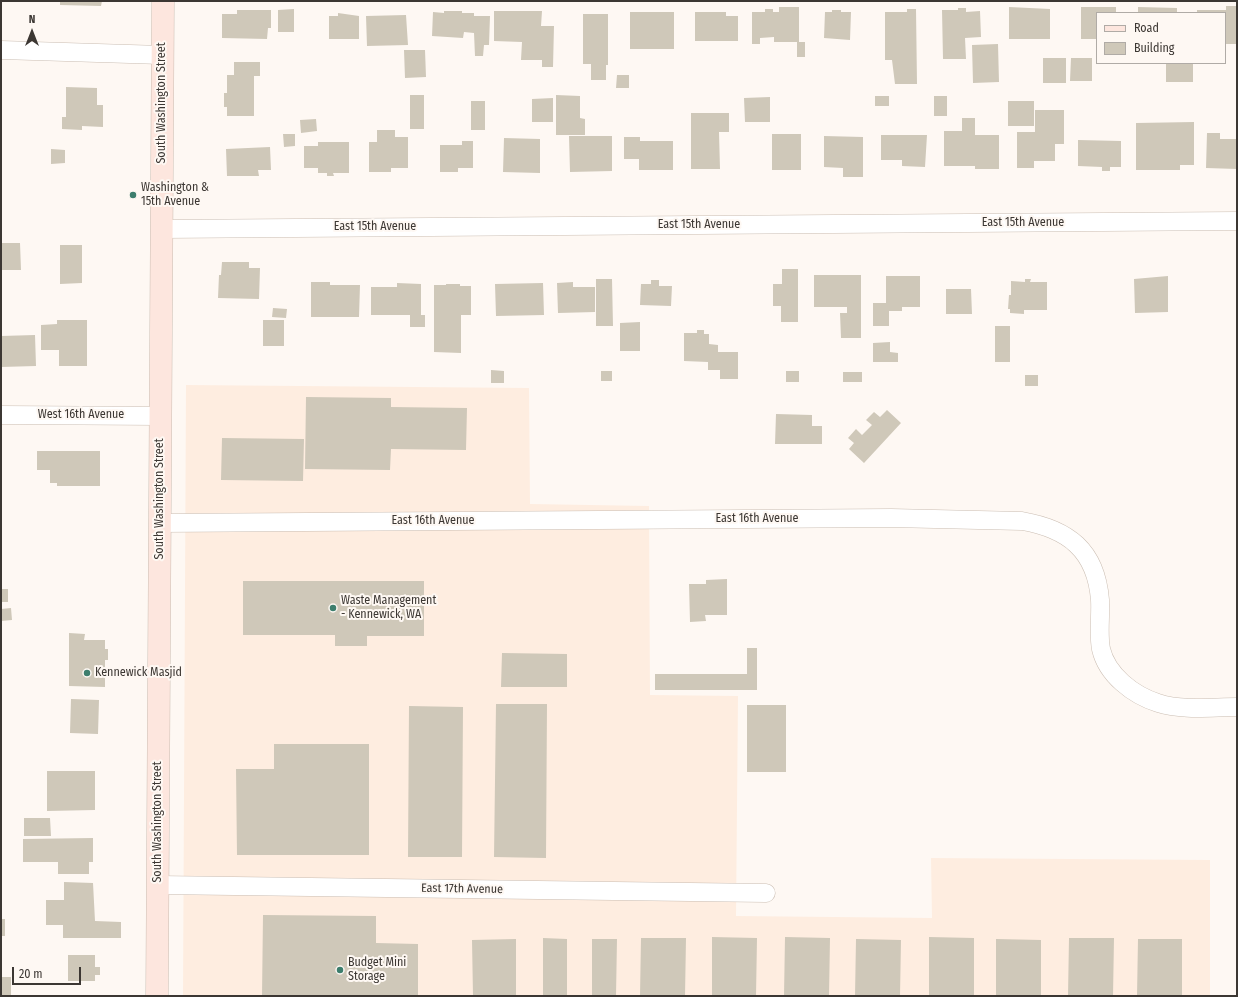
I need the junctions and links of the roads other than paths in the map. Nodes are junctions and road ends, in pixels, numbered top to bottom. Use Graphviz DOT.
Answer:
graph roads {
  1 [pos="163,1"];
  2 [pos="1,50"];
  3 [pos="162,55"];
  4 [pos="1237,221"];
  5 [pos="161,229"];
  6 [pos="1,414"];
  7 [pos="161,416"];
  8 [pos="160,523"];
  9 [pos="1237,707"];
  10 [pos="158,885"];
  11 [pos="766,893"];
  12 [pos="157,996"];
  1 -- 3 [label="main road, South Washington Street"];
  2 -- 3 [label="street"];
  3 -- 5 [label="main road, South Washington Street"];
  4 -- 5 [label="street, East 15th Avenue"];
  5 -- 7 [label="main road, South Washington Street"];
  6 -- 7 [label="street, West 16th Avenue"];
  7 -- 8 [label="main road, South Washington Street"];
  8 -- 9 [label="street, East 16th Avenue"];
  8 -- 10 [label="main road, South Washington Street"];
  10 -- 11 [label="street, East 17th Avenue"];
  10 -- 12 [label="main road, South Washington Street"];
}
